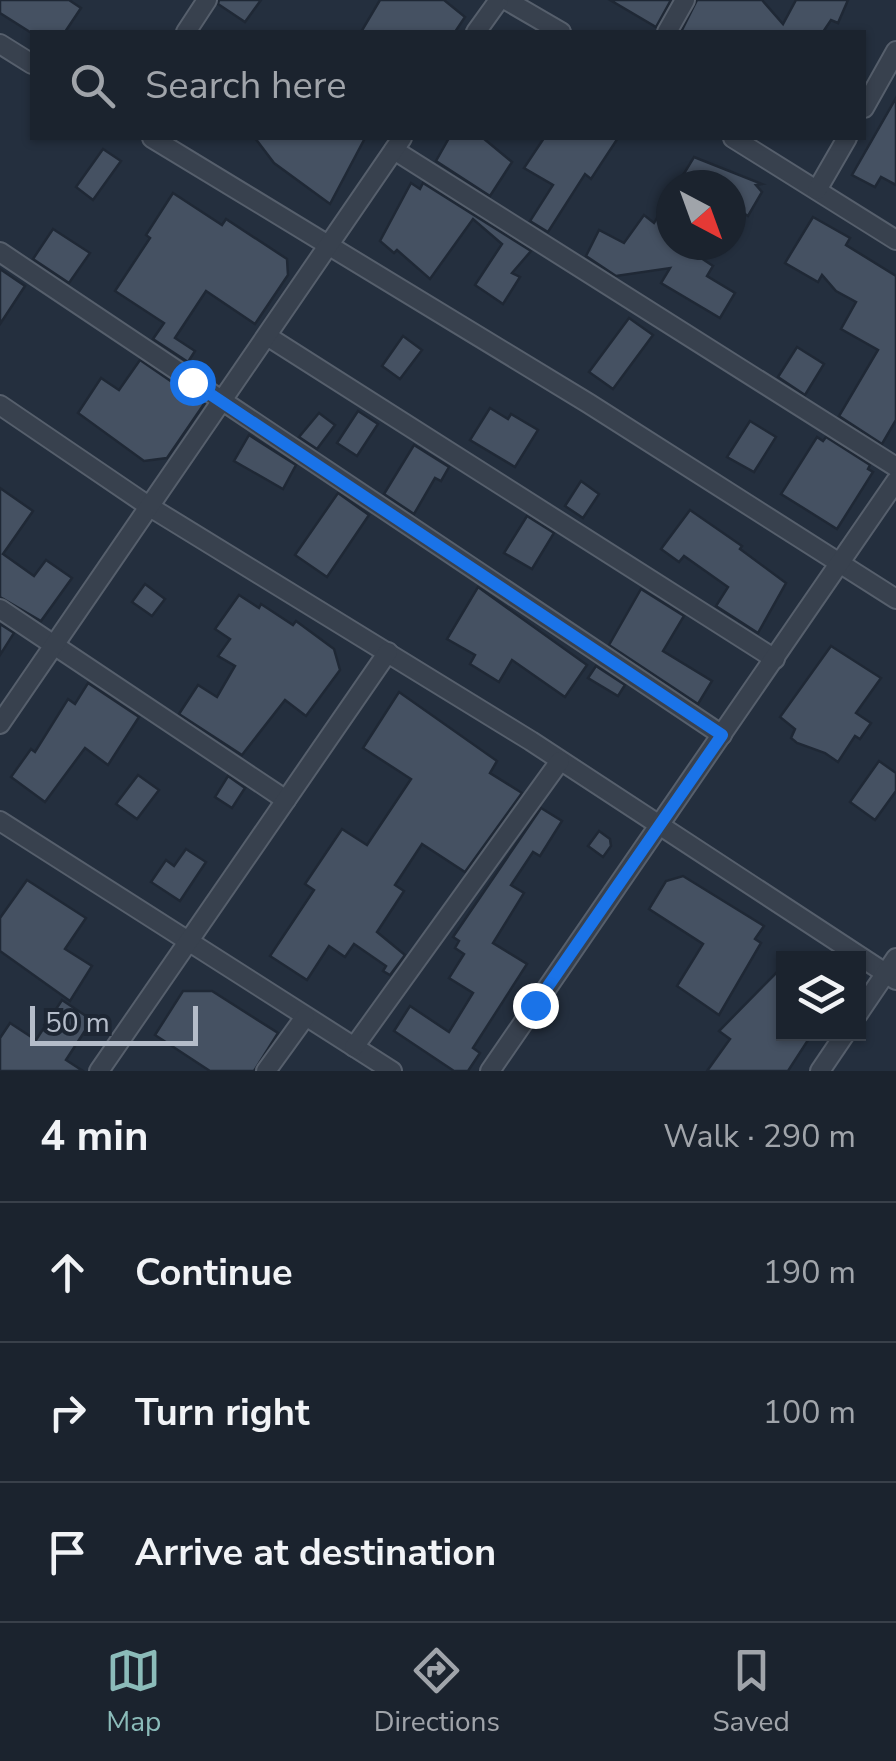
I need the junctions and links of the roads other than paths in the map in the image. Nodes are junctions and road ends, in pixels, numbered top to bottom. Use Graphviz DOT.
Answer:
graph roads {
  1 [pos="206,0"];
  2 [pos="502,0"];
  3 [pos="685,0"];
  4 [pos="187,30"];
  5 [pos="478,30"];
  6 [pos="557,30"];
  7 [pos="668,30"];
  8 [pos="0,44"];
  9 [pos="896,51"];
  10 [pos="30,63"];
  11 [pos="866,104"];
  12 [pos="155,140"];
  13 [pos="736,140"];
  14 [pos="846,140"];
  15 [pos="398,144"];
  16 [pos="816,190"];
  17 [pos="896,240"];
  18 [pos="329,246"];
  19 [pos="0,252"];
  20 [pos="267,336"];
  21 [pos="222,402"];
  22 [pos="0,405"];
  23 [pos="896,466"];
  24 [pos="896,480"];
  25 [pos="150,507"];
  26 [pos="841,563"];
  27 [pos="896,599"];
  28 [pos="0,609"];
  29 [pos="55,644"];
  30 [pos="388,652"];
  31 [pos="775,659"];
  32 [pos="0,724"];
  33 [pos="722,735"];
  34 [pos="560,761"];
  35 [pos="286,800"];
  36 [pos="0,821"];
  37 [pos="658,828"];
  38 [pos="189,941"];
  39 [pos="892,970"];
  40 [pos="866,1004"];
  41 [pos="305,1017"];
  42 [pos="840,1041"];
  43 [pos="354,1047"];
  44 [pos="99,1071"];
  45 [pos="266,1071"];
  46 [pos="392,1071"];
  47 [pos="490,1071"];
  48 [pos="820,1071"];
  1 -- 4 [label="street"];
  2 -- 5 [label="street"];
  2 -- 6 [label="street"];
  3 -- 7 [label="street"];
  8 -- 10 [label="street"];
  9 -- 11 [label="street"];
  12 -- 18 [label="street"];
  13 -- 16 [label="street"];
  14 -- 16 [label="street"];
  15 -- 18 [label="street"];
  15 -- 23 [label="street"];
  16 -- 17 [label="street"];
  18 -- 20 [label="street"];
  18 -- 26 [label="street"];
  19 -- 21 [label="street"];
  20 -- 21 [label="street"];
  20 -- 31 [label="street"];
  21 -- 25 [label="street"];
  21 -- 33 [label="street"];
  22 -- 25 [label="street"];
  24 -- 26 [label="street"];
  25 -- 29 [label="street"];
  25 -- 30 [label="street"];
  26 -- 27 [label="street"];
  26 -- 31 [label="street"];
  28 -- 29 [label="street"];
  29 -- 32 [label="street"];
  29 -- 35 [label="street"];
  30 -- 34 [label="street"];
  30 -- 35 [label="street"];
  31 -- 33 [label="street"];
  33 -- 37 [label="street"];
  34 -- 37 [label="street"];
  34 -- 43 [label="street"];
  35 -- 38 [label="street"];
  36 -- 38 [label="street"];
  37 -- 39 [label="street"];
  37 -- 47 [label="street"];
  38 -- 41 [label="street"];
  38 -- 44 [label="street"];
  39 -- 40 [label="street"];
  41 -- 43 [label="street"];
  41 -- 45 [label="street"];
  42 -- 48 [label="street"];
  43 -- 46 [label="street"];
}
